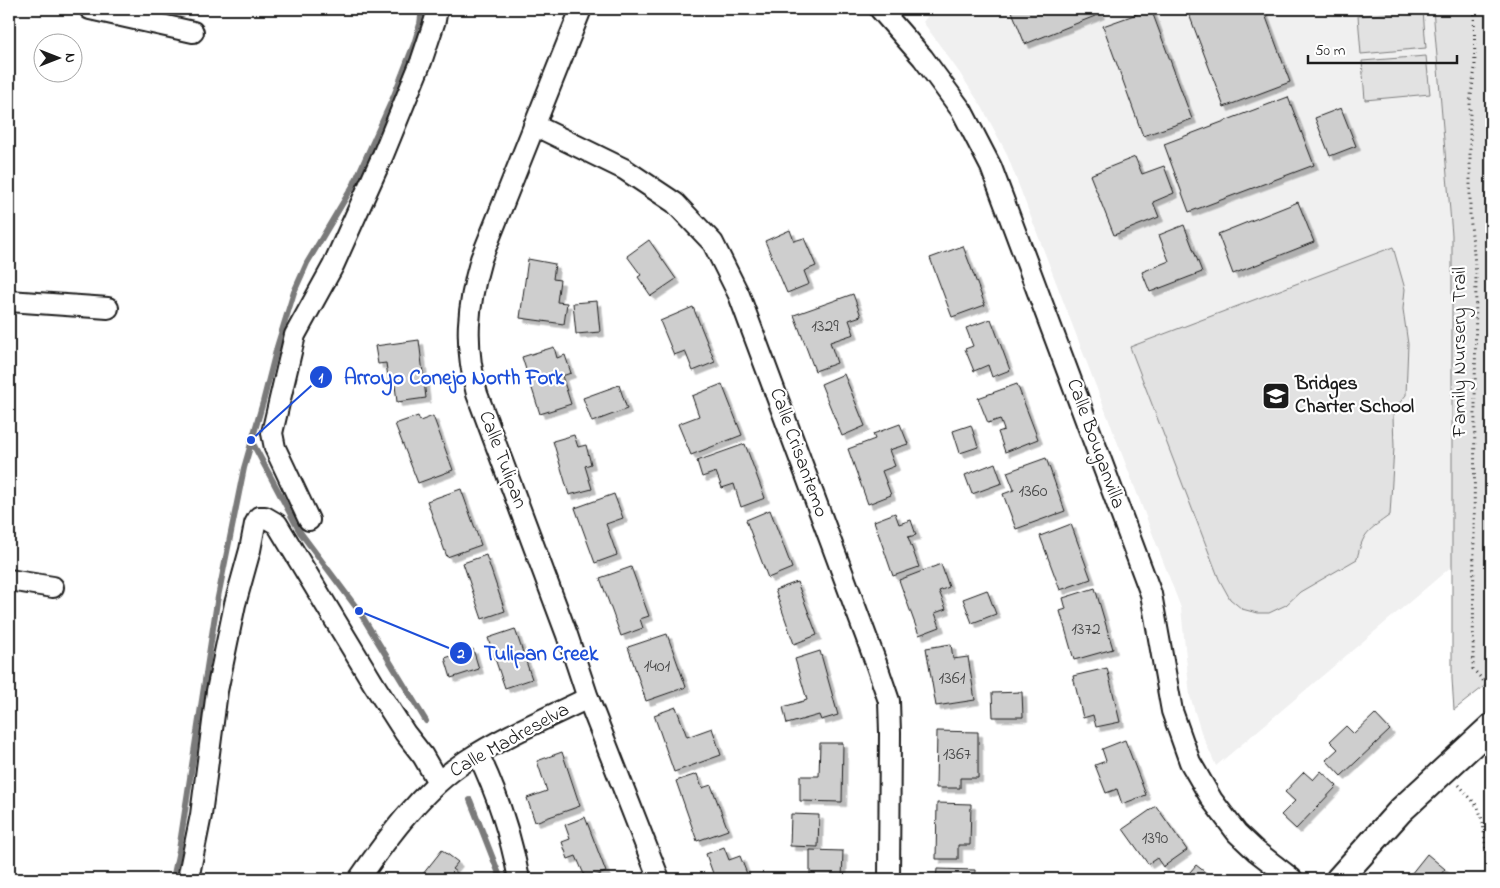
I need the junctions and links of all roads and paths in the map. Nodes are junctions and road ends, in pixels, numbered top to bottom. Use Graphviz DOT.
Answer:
graph roads {
  1 [pos="90,9"];
  2 [pos="437,9"];
  3 [pos="581,9"];
  4 [pos="880,9"];
  5 [pos="1474,9"];
  6 [pos="193,32"];
  7 [pos="534,125"];
  8 [pos="9,301"];
  9 [pos="108,308"];
  10 [pos="310,520"];
  11 [pos="9,580"];
  12 [pos="53,587"];
  13 [pos="1491,690"];
  14 [pos="588,698"];
  15 [pos="1491,727"];
  16 [pos="478,754"];
  17 [pos="1445,768"];
  18 [pos="438,782"];
  19 [pos="188,879"];
  20 [pos="359,879"];
  21 [pos="519,879"];
  22 [pos="659,879"];
  23 [pos="888,879"];
  24 [pos="1292,879"];
  25 [pos="1339,879"];
  26 [pos="1489,879"];
  1 -- 6 [label="street"];
  2 -- 10 [label="street"];
  3 -- 7 [label="street, Calle Tulipan"];
  4 -- 24 [label="street, Calle Bouganvilla"];
  5 -- 13 [label="path, Family Nursery Trail"];
  7 -- 14 [label="street, Calle Tulipan"];
  7 -- 23 [label="street, Calle Crisantemo"];
  8 -- 9 [label="street"];
  11 -- 12 [label="street"];
  14 -- 16 [label="street, Calle Madreselva"];
  14 -- 22 [label="street, Calle Tulipan"];
  15 -- 17 [label="main road"];
  16 -- 18 [label="street, Calle Madreselva"];
  16 -- 21 [label="street"];
  17 -- 25 [label="main road"];
  17 -- 26 [label="path"];
  18 -- 19 [label="street"];
  18 -- 20 [label="street, Calle Madreselva"];
}
